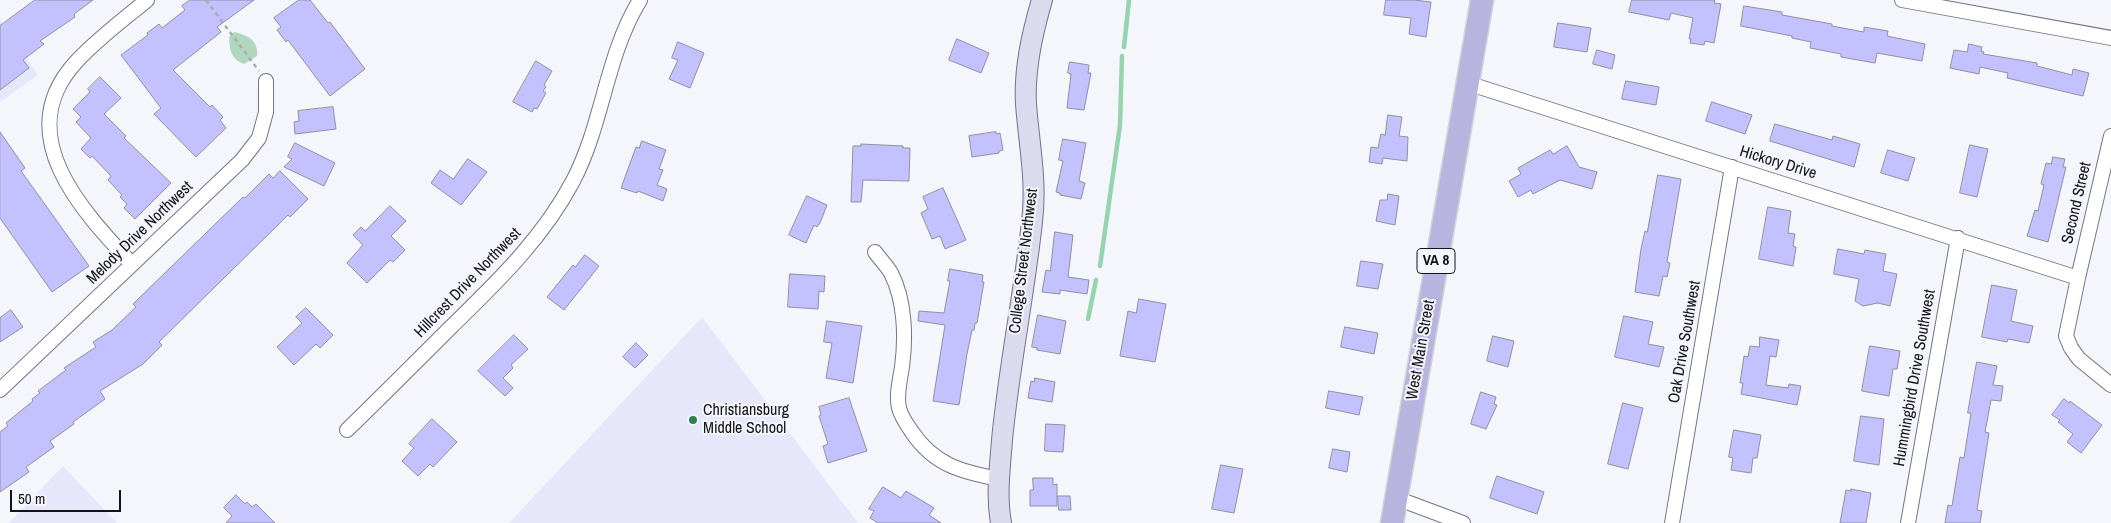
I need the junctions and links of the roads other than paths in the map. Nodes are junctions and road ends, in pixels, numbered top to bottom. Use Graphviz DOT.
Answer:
graph roads {
  1 [pos="147,0"];
  2 [pos="640,0"];
  3 [pos="1042,0"];
  4 [pos="1482,0"];
  5 [pos="1902,0"];
  6 [pos="2111,38"];
  7 [pos="266,81"];
  8 [pos="1467,83"];
  9 [pos="2111,136"];
  10 [pos="1732,167"];
  11 [pos="1958,238"];
  12 [pos="875,252"];
  13 [pos="132,264"];
  14 [pos="2078,278"];
  15 [pos="2111,385"];
  16 [pos="0,390"];
  17 [pos="347,430"];
  18 [pos="999,479"];
  19 [pos="1396,498"];
  20 [pos="997,518"];
  21 [pos="1392,523"];
  22 [pos="1464,523"];
  23 [pos="1672,523"];
  24 [pos="1908,523"];
  1 -- 13 [label="street"];
  2 -- 17 [label="street, Hillcrest Drive Northwest"];
  3 -- 18 [label="street, College Street Northwest"];
  4 -- 8 [label="main road, West Main Street / VA 8"];
  5 -- 6 [label="street"];
  7 -- 13 [label="street, Melody Drive Northwest"];
  8 -- 10 [label="street, Hickory Drive"];
  8 -- 19 [label="main road, West Main Street / VA 8"];
  9 -- 14 [label="street, Second Street"];
  10 -- 11 [label="street, Hickory Drive"];
  10 -- 23 [label="street, Oak Drive Southwest"];
  11 -- 14 [label="street, Hickory Drive"];
  11 -- 24 [label="street, Hummingbird Drive Southwest"];
  12 -- 18 [label="street"];
  13 -- 16 [label="street, Melody Drive Northwest"];
  14 -- 15 [label="street, Second Street"];
  18 -- 20 [label="street, College Street Northwest"];
  19 -- 21 [label="main road, West Main Street / VA 8"];
  19 -- 22 [label="street"];
}
